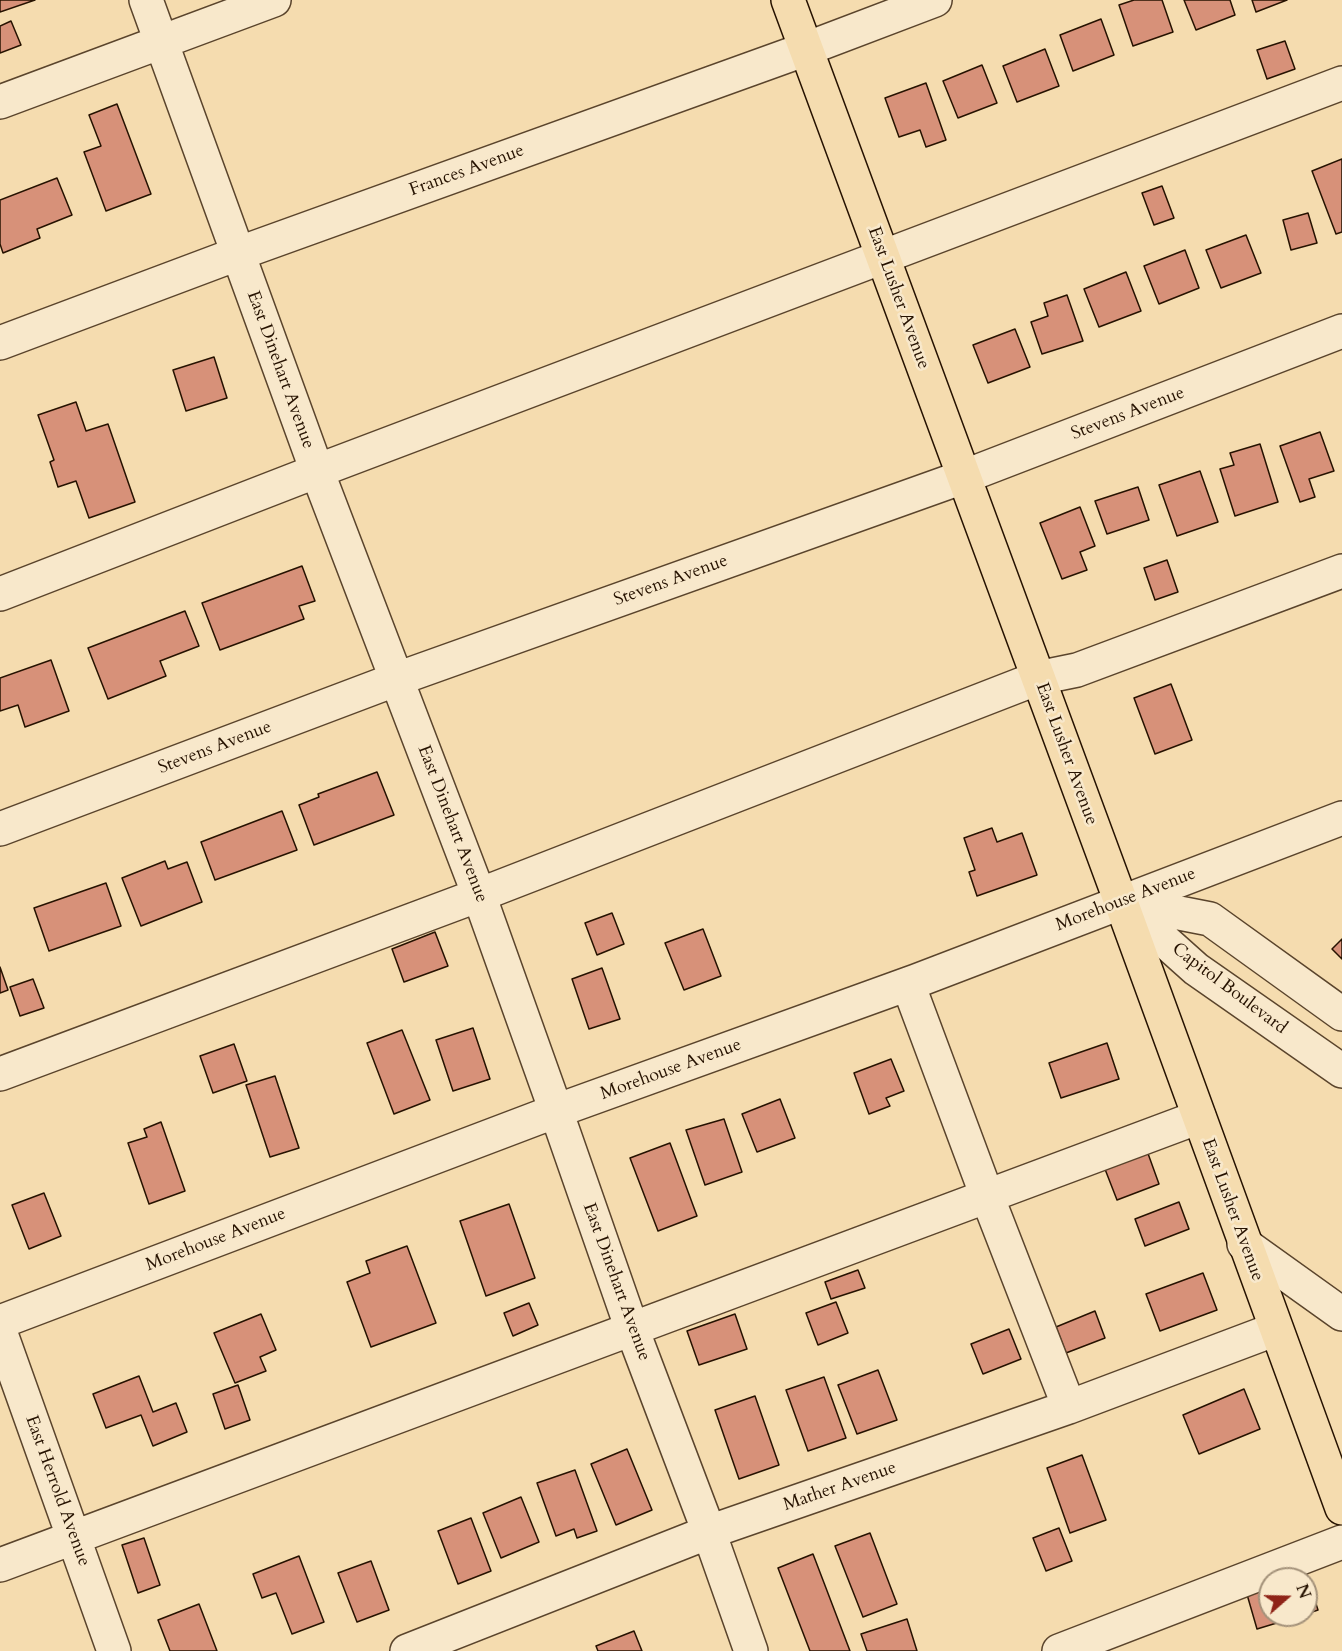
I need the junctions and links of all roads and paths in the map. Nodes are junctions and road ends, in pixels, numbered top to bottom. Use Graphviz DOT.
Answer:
graph roads {
  1 [pos="146,0"];
  2 [pos="274,0"];
  3 [pos="788,0"];
  4 [pos="935,0"];
  5 [pos="160,42"];
  6 [pos="806,49"];
  7 [pos="1342,83"];
  8 [pos="0,102"];
  9 [pos="237,254"];
  10 [pos="883,257"];
  11 [pos="1342,331"];
  12 [pos="0,343"];
  13 [pos="317,471"];
  14 [pos="963,477"];
  15 [pos="1342,571"];
  16 [pos="0,594"];
  17 [pos="1038,678"];
  18 [pos="397,679"];
  19 [pos="1342,818"];
  20 [pos="0,829"];
  21 [pos="478,895"];
  22 [pos="1121,902"];
  23 [pos="908,984"];
  24 [pos="1342,1014"];
  25 [pos="1342,1071"];
  26 [pos="0,1074"];
  27 [pos="556,1111"];
  28 [pos="1199,1117"];
  29 [pos="987,1196"];
  30 [pos="1244,1244"];
  31 [pos="1342,1314"];
  32 [pos="0,1322"];
  33 [pos="632,1329"];
  34 [pos="1276,1329"];
  35 [pos="0,1331"];
  36 [pos="1069,1407"];
  37 [pos="1342,1508"];
  38 [pos="709,1532"];
  39 [pos="73,1538"];
  40 [pos="1342,1542"];
  41 [pos="0,1565"];
  42 [pos="114,1651"];
  43 [pos="407,1651"];
  44 [pos="751,1651"];
  45 [pos="1059,1651"];
  1 -- 5 [label="street, East Dinehart Avenue"];
  2 -- 5 [label="street"];
  3 -- 6 [label="main road, East Lusher Avenue"];
  4 -- 6 [label="street, Frances Avenue"];
  5 -- 8 [label="street"];
  5 -- 9 [label="street, East Dinehart Avenue"];
  6 -- 9 [label="street, Frances Avenue"];
  6 -- 10 [label="main road, East Lusher Avenue"];
  7 -- 10 [label="street"];
  9 -- 12 [label="street, Frances Avenue"];
  9 -- 13 [label="street, East Dinehart Avenue"];
  10 -- 13 [label="street"];
  10 -- 14 [label="main road, East Lusher Avenue"];
  11 -- 14 [label="street, Stevens Avenue"];
  13 -- 16 [label="street"];
  13 -- 18 [label="street, East Dinehart Avenue"];
  14 -- 17 [label="main road, East Lusher Avenue"];
  14 -- 18 [label="street, Stevens Avenue"];
  15 -- 17 [label="street"];
  17 -- 21 [label="street"];
  17 -- 22 [label="main road, East Lusher Avenue"];
  18 -- 20 [label="street, Stevens Avenue"];
  18 -- 21 [label="street, East Dinehart Avenue"];
  19 -- 22 [label="street, Morehouse Avenue"];
  21 -- 26 [label="street"];
  21 -- 27 [label="street, East Dinehart Avenue"];
  22 -- 23 [label="street, Morehouse Avenue"];
  22 -- 24 [label="street, Capitol Boulevard"];
  22 -- 25 [label="street, Capitol Boulevard"];
  22 -- 28 [label="main road, East Lusher Avenue"];
  23 -- 27 [label="street, Morehouse Avenue"];
  23 -- 29 [label="street"];
  27 -- 32 [label="street, Morehouse Avenue"];
  27 -- 33 [label="street, East Dinehart Avenue"];
  28 -- 29 [label="street"];
  28 -- 30 [label="main road, East Lusher Avenue"];
  29 -- 33 [label="street"];
  29 -- 36 [label="street"];
  30 -- 31 [label="street"];
  30 -- 34 [label="main road, East Lusher Avenue"];
  33 -- 38 [label="street, East Dinehart Avenue"];
  33 -- 39 [label="street"];
  34 -- 36 [label="street, Mather Avenue"];
  34 -- 37 [label="main road, East Lusher Avenue"];
  35 -- 39 [label="street, East Herrold Avenue"];
  36 -- 38 [label="street, Mather Avenue"];
  38 -- 43 [label="street, Mather Avenue"];
  38 -- 44 [label="street, East Dinehart Avenue"];
  39 -- 41 [label="street"];
  39 -- 42 [label="street, East Herrold Avenue"];
  40 -- 45 [label="street"];
}
